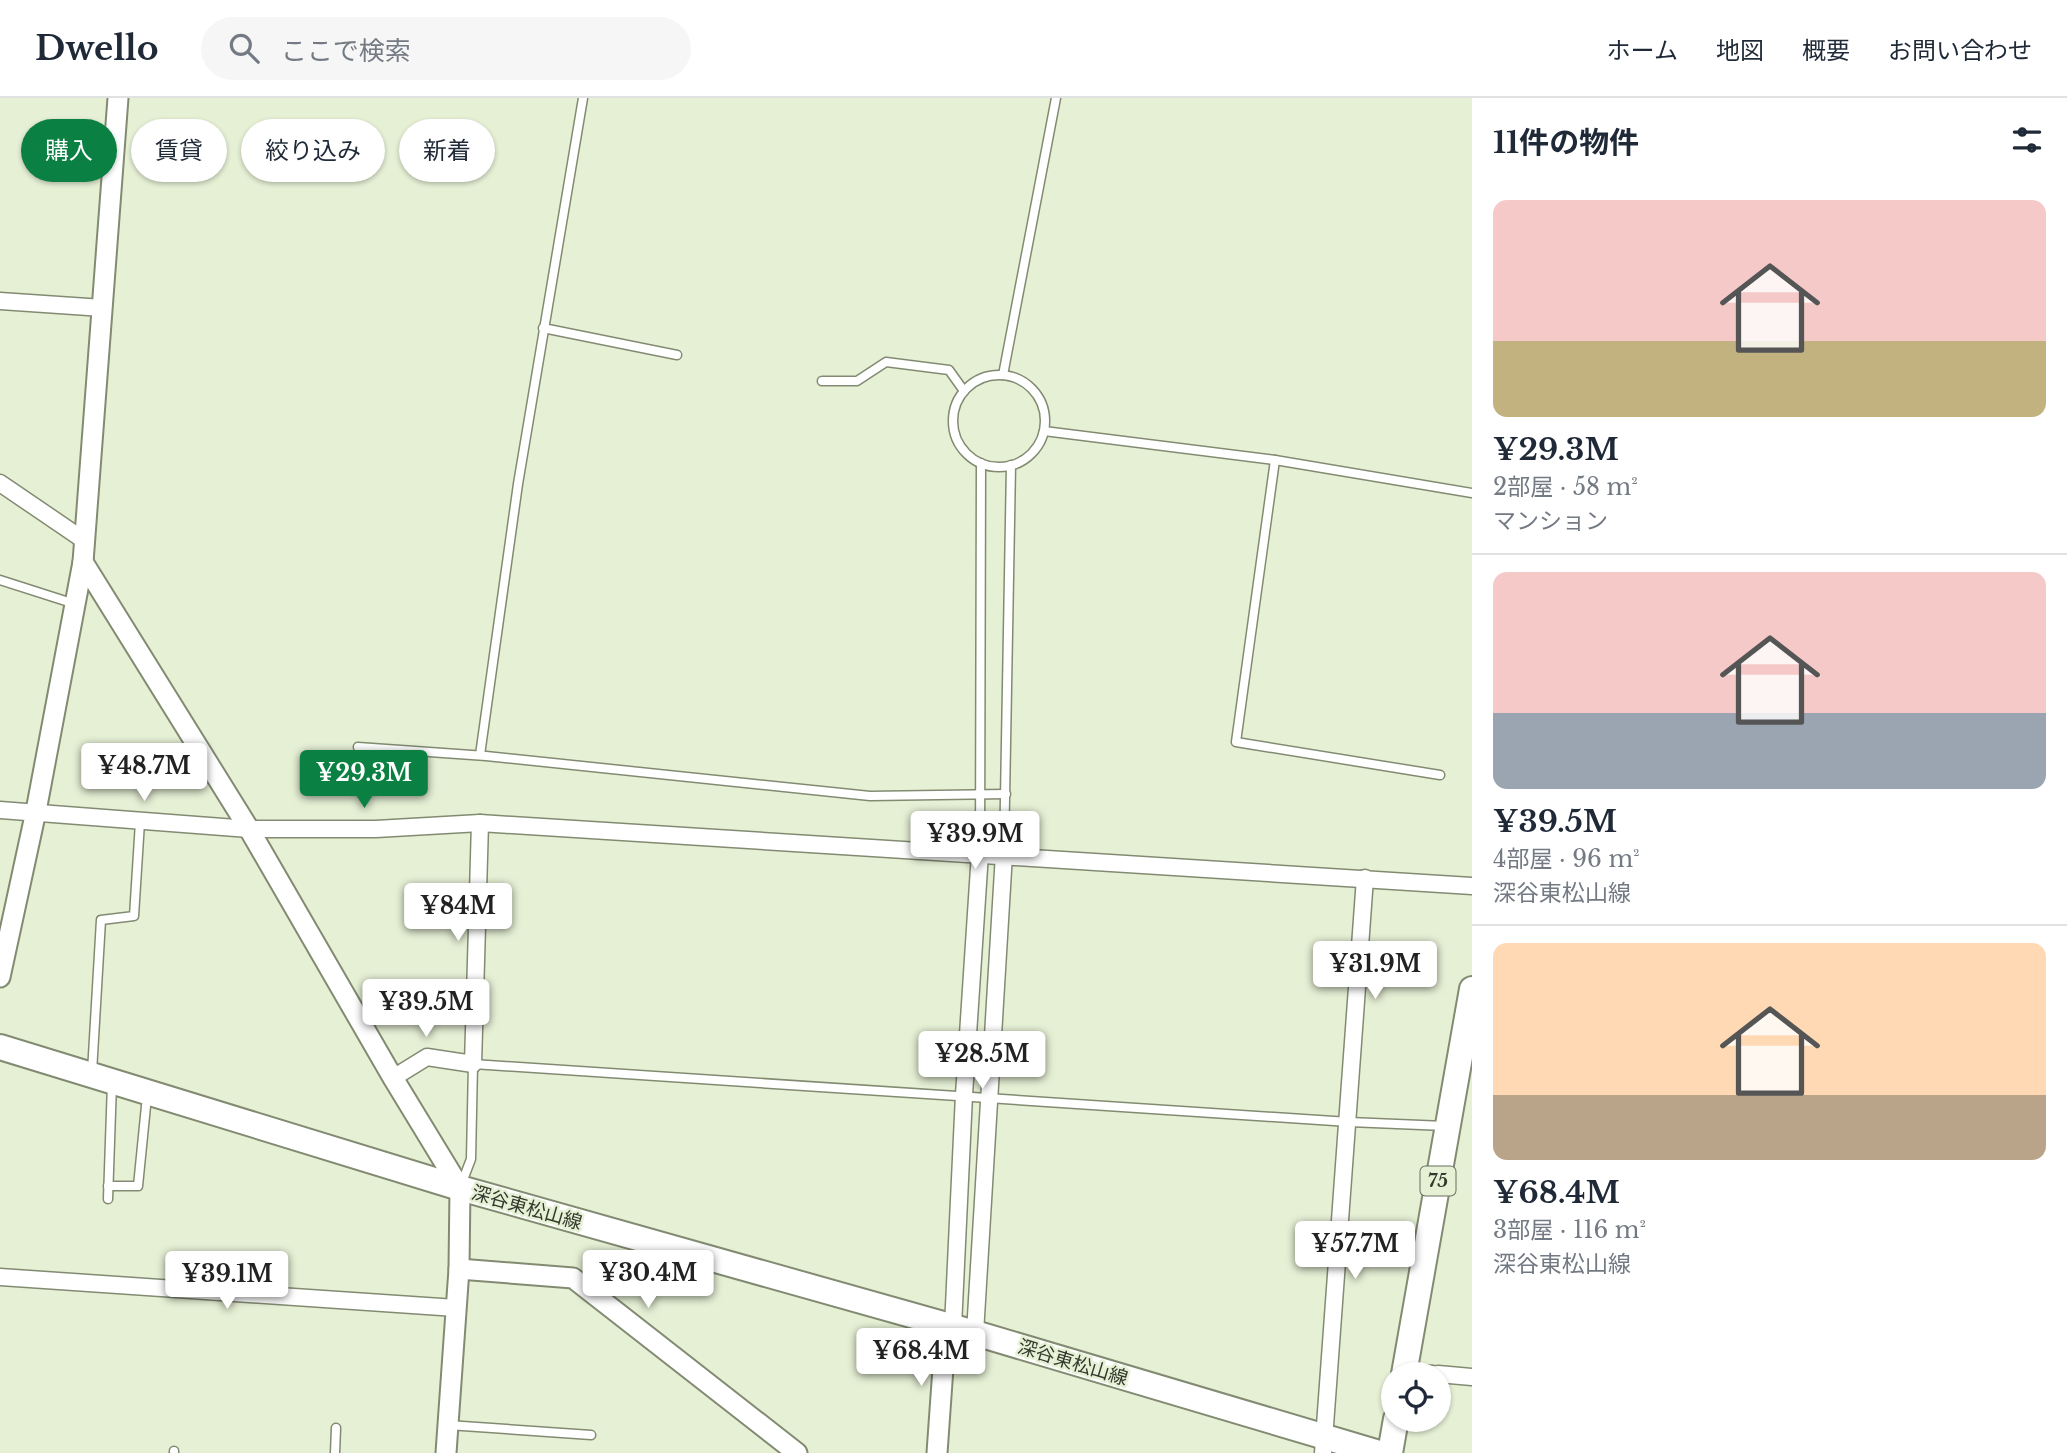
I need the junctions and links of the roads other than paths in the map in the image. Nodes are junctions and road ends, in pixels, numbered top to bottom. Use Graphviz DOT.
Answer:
graph roads {
  1 [pos="118,98"];
  2 [pos="583,98"];
  3 [pos="1056,98"];
  4 [pos="0,301"];
  5 [pos="103,308"];
  6 [pos="543,328"];
  7 [pos="677,355"];
  8 [pos="1003,375"];
  9 [pos="822,381"];
  10 [pos="964,391"];
  11 [pos="1044,431"];
  12 [pos="1275,460"];
  13 [pos="981,463"];
  14 [pos="1011,465"];
  15 [pos="0,483"];
  16 [pos="1472,493"];
  17 [pos="85,541"];
  18 [pos="83,562"];
  19 [pos="0,580"];
  20 [pos="75,604"];
  21 [pos="358,747"];
  22 [pos="480,755"];
  23 [pos="1440,775"];
  24 [pos="981,794"];
  25 [pos="1006,794"];
  26 [pos="0,810"];
  27 [pos="36,811"];
  28 [pos="140,822"];
  29 [pos="480,823"];
  30 [pos="249,828"];
  31 [pos="980,853"];
  32 [pos="1004,855"];
  33 [pos="1365,878"];
  34 [pos="1472,886"];
  35 [pos="0,977"];
  36 [pos="1472,989"];
  37 [pos="0,1047"];
  38 [pos="472,1064"];
  39 [pos="102,1078"];
  40 [pos="393,1079"];
  41 [pos="147,1092"];
  42 [pos="964,1095"];
  43 [pos="989,1097"];
  44 [pos="1349,1122"];
  45 [pos="1448,1126"];
  46 [pos="108,1186"];
  47 [pos="460,1188"];
  48 [pos="107,1199"];
  49 [pos="459,1269"];
  50 [pos="0,1277"];
  51 [pos="456,1308"];
  52 [pos="958,1328"];
  53 [pos="1407,1362"];
  54 [pos="1451,1375"];
  55 [pos="1472,1377"];
  56 [pos="448,1425"];
  57 [pos="336,1428"];
  58 [pos="1394,1432"];
  59 [pos="591,1435"];
  60 [pos="1324,1445"];
  61 [pos="335,1453"];
  62 [pos="446,1453"];
  63 [pos="797,1453"];
  64 [pos="937,1453"];
  65 [pos="1380,1453"];
  66 [pos="1390,1453"];
  1 -- 5 [label="street"];
  2 -- 6 [label="lane"];
  3 -- 8 [label="lane"];
  4 -- 5 [label="street"];
  5 -- 17 [label="street"];
  6 -- 7 [label="lane"];
  6 -- 22 [label="lane"];
  8 -- 10 [label="lane"];
  8 -- 11 [label="lane"];
  9 -- 10 [label="lane"];
  10 -- 13 [label="lane"];
  11 -- 12 [label="lane"];
  11 -- 14 [label="lane"];
  12 -- 16 [label="lane"];
  12 -- 23 [label="lane"];
  13 -- 14 [label="lane"];
  13 -- 24 [label="lane"];
  14 -- 25 [label="lane"];
  15 -- 17 [label="street"];
  17 -- 18 [label="street"];
  18 -- 20 [label="street"];
  18 -- 30 [label="street"];
  19 -- 20 [label="lane"];
  20 -- 27 [label="street"];
  21 -- 22 [label="lane"];
  22 -- 24 [label="lane"];
  24 -- 25 [label="lane"];
  24 -- 31 [label="lane"];
  25 -- 32 [label="lane"];
  26 -- 27 [label="street"];
  27 -- 28 [label="street"];
  27 -- 35 [label="street"];
  28 -- 30 [label="street"];
  28 -- 39 [label="lane"];
  29 -- 30 [label="street"];
  29 -- 31 [label="street"];
  29 -- 38 [label="street"];
  30 -- 40 [label="street"];
  31 -- 32 [label="street"];
  31 -- 42 [label="street"];
  32 -- 33 [label="street"];
  32 -- 43 [label="street"];
  33 -- 34 [label="street"];
  33 -- 44 [label="street"];
  36 -- 45 [label="main road, 75"];
  37 -- 39 [label="main road, 深谷東松山線"];
  38 -- 40 [label="street"];
  38 -- 42 [label="lane"];
  38 -- 47 [label="lane"];
  39 -- 41 [label="main road, 深谷東松山線"];
  39 -- 46 [label="lane"];
  40 -- 47 [label="street"];
  41 -- 46 [label="lane"];
  41 -- 47 [label="main road, 深谷東松山線"];
  42 -- 43 [label="lane"];
  42 -- 52 [label="street"];
  43 -- 44 [label="lane"];
  43 -- 52 [label="street"];
  44 -- 45 [label="lane"];
  44 -- 60 [label="street"];
  45 -- 53 [label="main road, 75"];
  46 -- 48 [label="lane"];
  47 -- 49 [label="street"];
  47 -- 52 [label="main road, 深谷東松山線"];
  49 -- 51 [label="street"];
  49 -- 63 [label="street"];
  50 -- 51 [label="street"];
  51 -- 56 [label="street"];
  52 -- 60 [label="main road, 深谷東松山線"];
  52 -- 64 [label="street"];
  54 -- 55 [label="street"];
  56 -- 59 [label="lane"];
  56 -- 62 [label="street"];
  57 -- 61 [label="lane"];
  58 -- 66 [label="main road"];
  60 -- 65 [label="main road, 深谷東松山線"];
}
